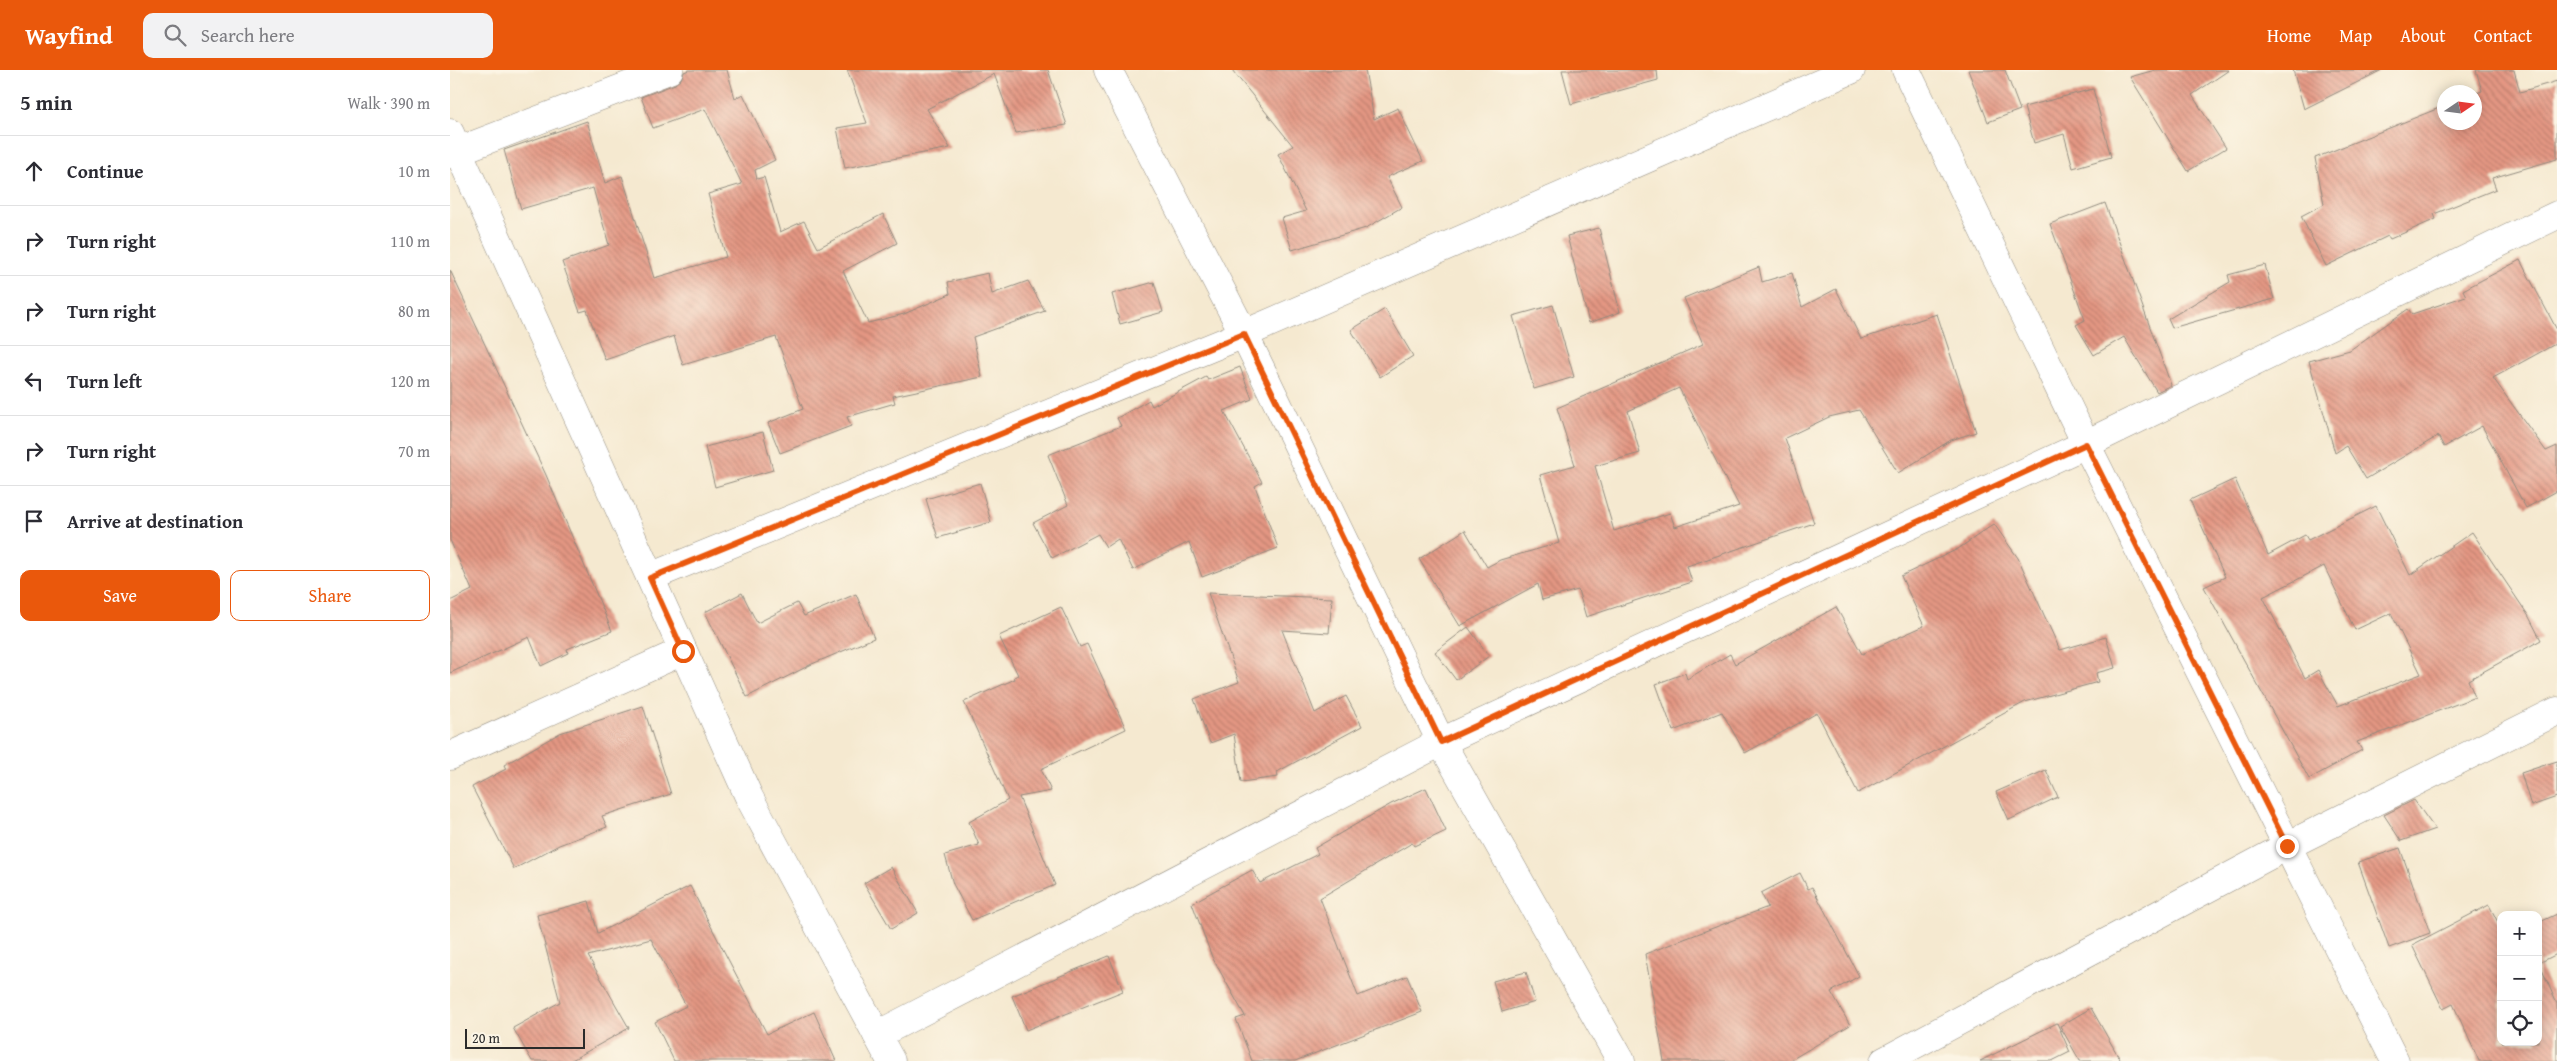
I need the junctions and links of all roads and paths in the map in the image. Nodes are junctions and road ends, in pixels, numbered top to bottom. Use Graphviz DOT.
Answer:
graph roads {
  1 [pos="669,70"];
  2 [pos="1108,70"];
  3 [pos="1851,70"];
  4 [pos="1906,70"];
  5 [pos="453,146"];
  6 [pos="2557,216"];
  7 [pos="1244,334"];
  8 [pos="2086,444"];
  9 [pos="650,578"];
  10 [pos="683,651"];
  11 [pos="2557,711"];
  12 [pos="1441,742"];
  13 [pos="450,756"];
  14 [pos="2287,846"];
  15 [pos="877,1035"];
  16 [pos="891,1061"];
  17 [pos="1620,1061"];
  18 [pos="1884,1061"];
  19 [pos="2395,1061"];
  1 -- 5 [label="street"];
  2 -- 7 [label="street"];
  3 -- 7 [label="street"];
  4 -- 8 [label="street"];
  5 -- 9 [label="street"];
  6 -- 8 [label="street"];
  7 -- 9 [label="street"];
  7 -- 12 [label="street"];
  8 -- 12 [label="street"];
  8 -- 14 [label="street"];
  9 -- 10 [label="street"];
  10 -- 13 [label="street"];
  10 -- 15 [label="street"];
  11 -- 14 [label="street"];
  12 -- 15 [label="street"];
  12 -- 17 [label="street"];
  14 -- 18 [label="street"];
  14 -- 19 [label="street"];
  15 -- 16 [label="street"];
}
